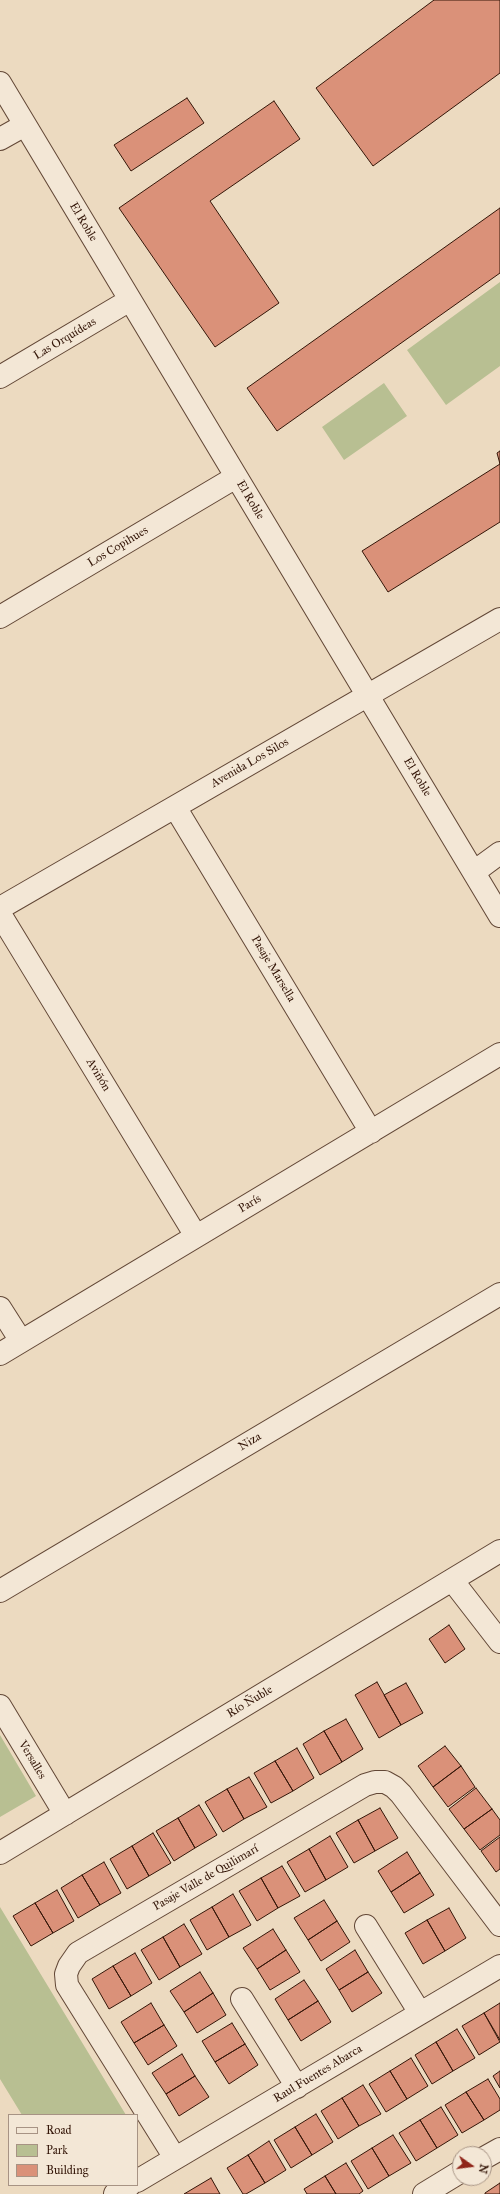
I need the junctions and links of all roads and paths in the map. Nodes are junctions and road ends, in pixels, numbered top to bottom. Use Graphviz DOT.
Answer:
graph roads {
  1 [pos="0,83"];
  2 [pos="25,125"];
  3 [pos="0,139"];
  4 [pos="130,300"];
  5 [pos="0,377"];
  6 [pos="236,477"];
  7 [pos="0,617"];
  8 [pos="500,619"];
  9 [pos="368,695"];
  10 [pos="175,807"];
  11 [pos="500,853"];
  12 [pos="474,872"];
  13 [pos="0,908"];
  14 [pos="0,914"];
  15 [pos="500,916"];
  16 [pos="500,1054"];
  17 [pos="371,1132"];
  18 [pos="196,1236"];
  19 [pos="500,1294"];
  20 [pos="0,1308"];
  21 [pos="21,1341"];
  22 [pos="0,1354"];
  23 [pos="500,1551"];
  24 [pos="452,1580"];
  25 [pos="0,1591"];
  26 [pos="500,1642"];
  27 [pos="0,1706"];
  28 [pos="65,1814"];
  29 [pos="0,1853"];
  30 [pos="500,1925"];
  31 [pos="366,1926"];
  32 [pos="500,1966"];
  33 [pos="242,1999"];
  34 [pos="420,2013"];
  35 [pos="296,2086"];
  36 [pos="175,2158"];
  37 [pos="452,2177"];
  38 [pos="138,2180"];
  39 [pos="128,2186"];
  40 [pos="115,2194"];
  41 [pos="424,2194"];
  1 -- 2 [label="street, El Roble"];
  2 -- 3 [label="street"];
  2 -- 4 [label="street, El Roble"];
  4 -- 5 [label="street, Las Orquídeas"];
  4 -- 6 [label="street, El Roble"];
  6 -- 7 [label="street, Los Copihues"];
  6 -- 9 [label="street, El Roble"];
  8 -- 9 [label="street, Avenida Los Silos"];
  9 -- 10 [label="street, Avenida Los Silos"];
  9 -- 12 [label="street, El Roble"];
  10 -- 13 [label="street, Avenida Los Silos"];
  10 -- 17 [label="street, Pasaje Marsella"];
  11 -- 12 [label="street"];
  12 -- 15 [label="street, El Roble"];
  14 -- 18 [label="street, Aviñón"];
  16 -- 17 [label="street, París"];
  17 -- 18 [label="street, París"];
  18 -- 21 [label="street, París"];
  19 -- 25 [label="street, Niza"];
  20 -- 21 [label="street"];
  21 -- 22 [label="street, París"];
  23 -- 24 [label="street, Río Ñuble"];
  24 -- 26 [label="street"];
  24 -- 28 [label="street, Río Ñuble"];
  27 -- 28 [label="street, Versalles"];
  28 -- 29 [label="street, Río Ñuble"];
  30 -- 36 [label="street, Pasaje Valle de Quilimarí"];
  31 -- 34 [label="street"];
  32 -- 34 [label="street, Raul Fuentes Abarca"];
  33 -- 35 [label="street"];
  34 -- 35 [label="street, Raul Fuentes Abarca"];
  35 -- 36 [label="street, Raul Fuentes Abarca"];
  36 -- 38 [label="street, Raul Fuentes Abarca"];
  37 -- 41 [label="street"];
  39 -- 40 [label="street"];
}
